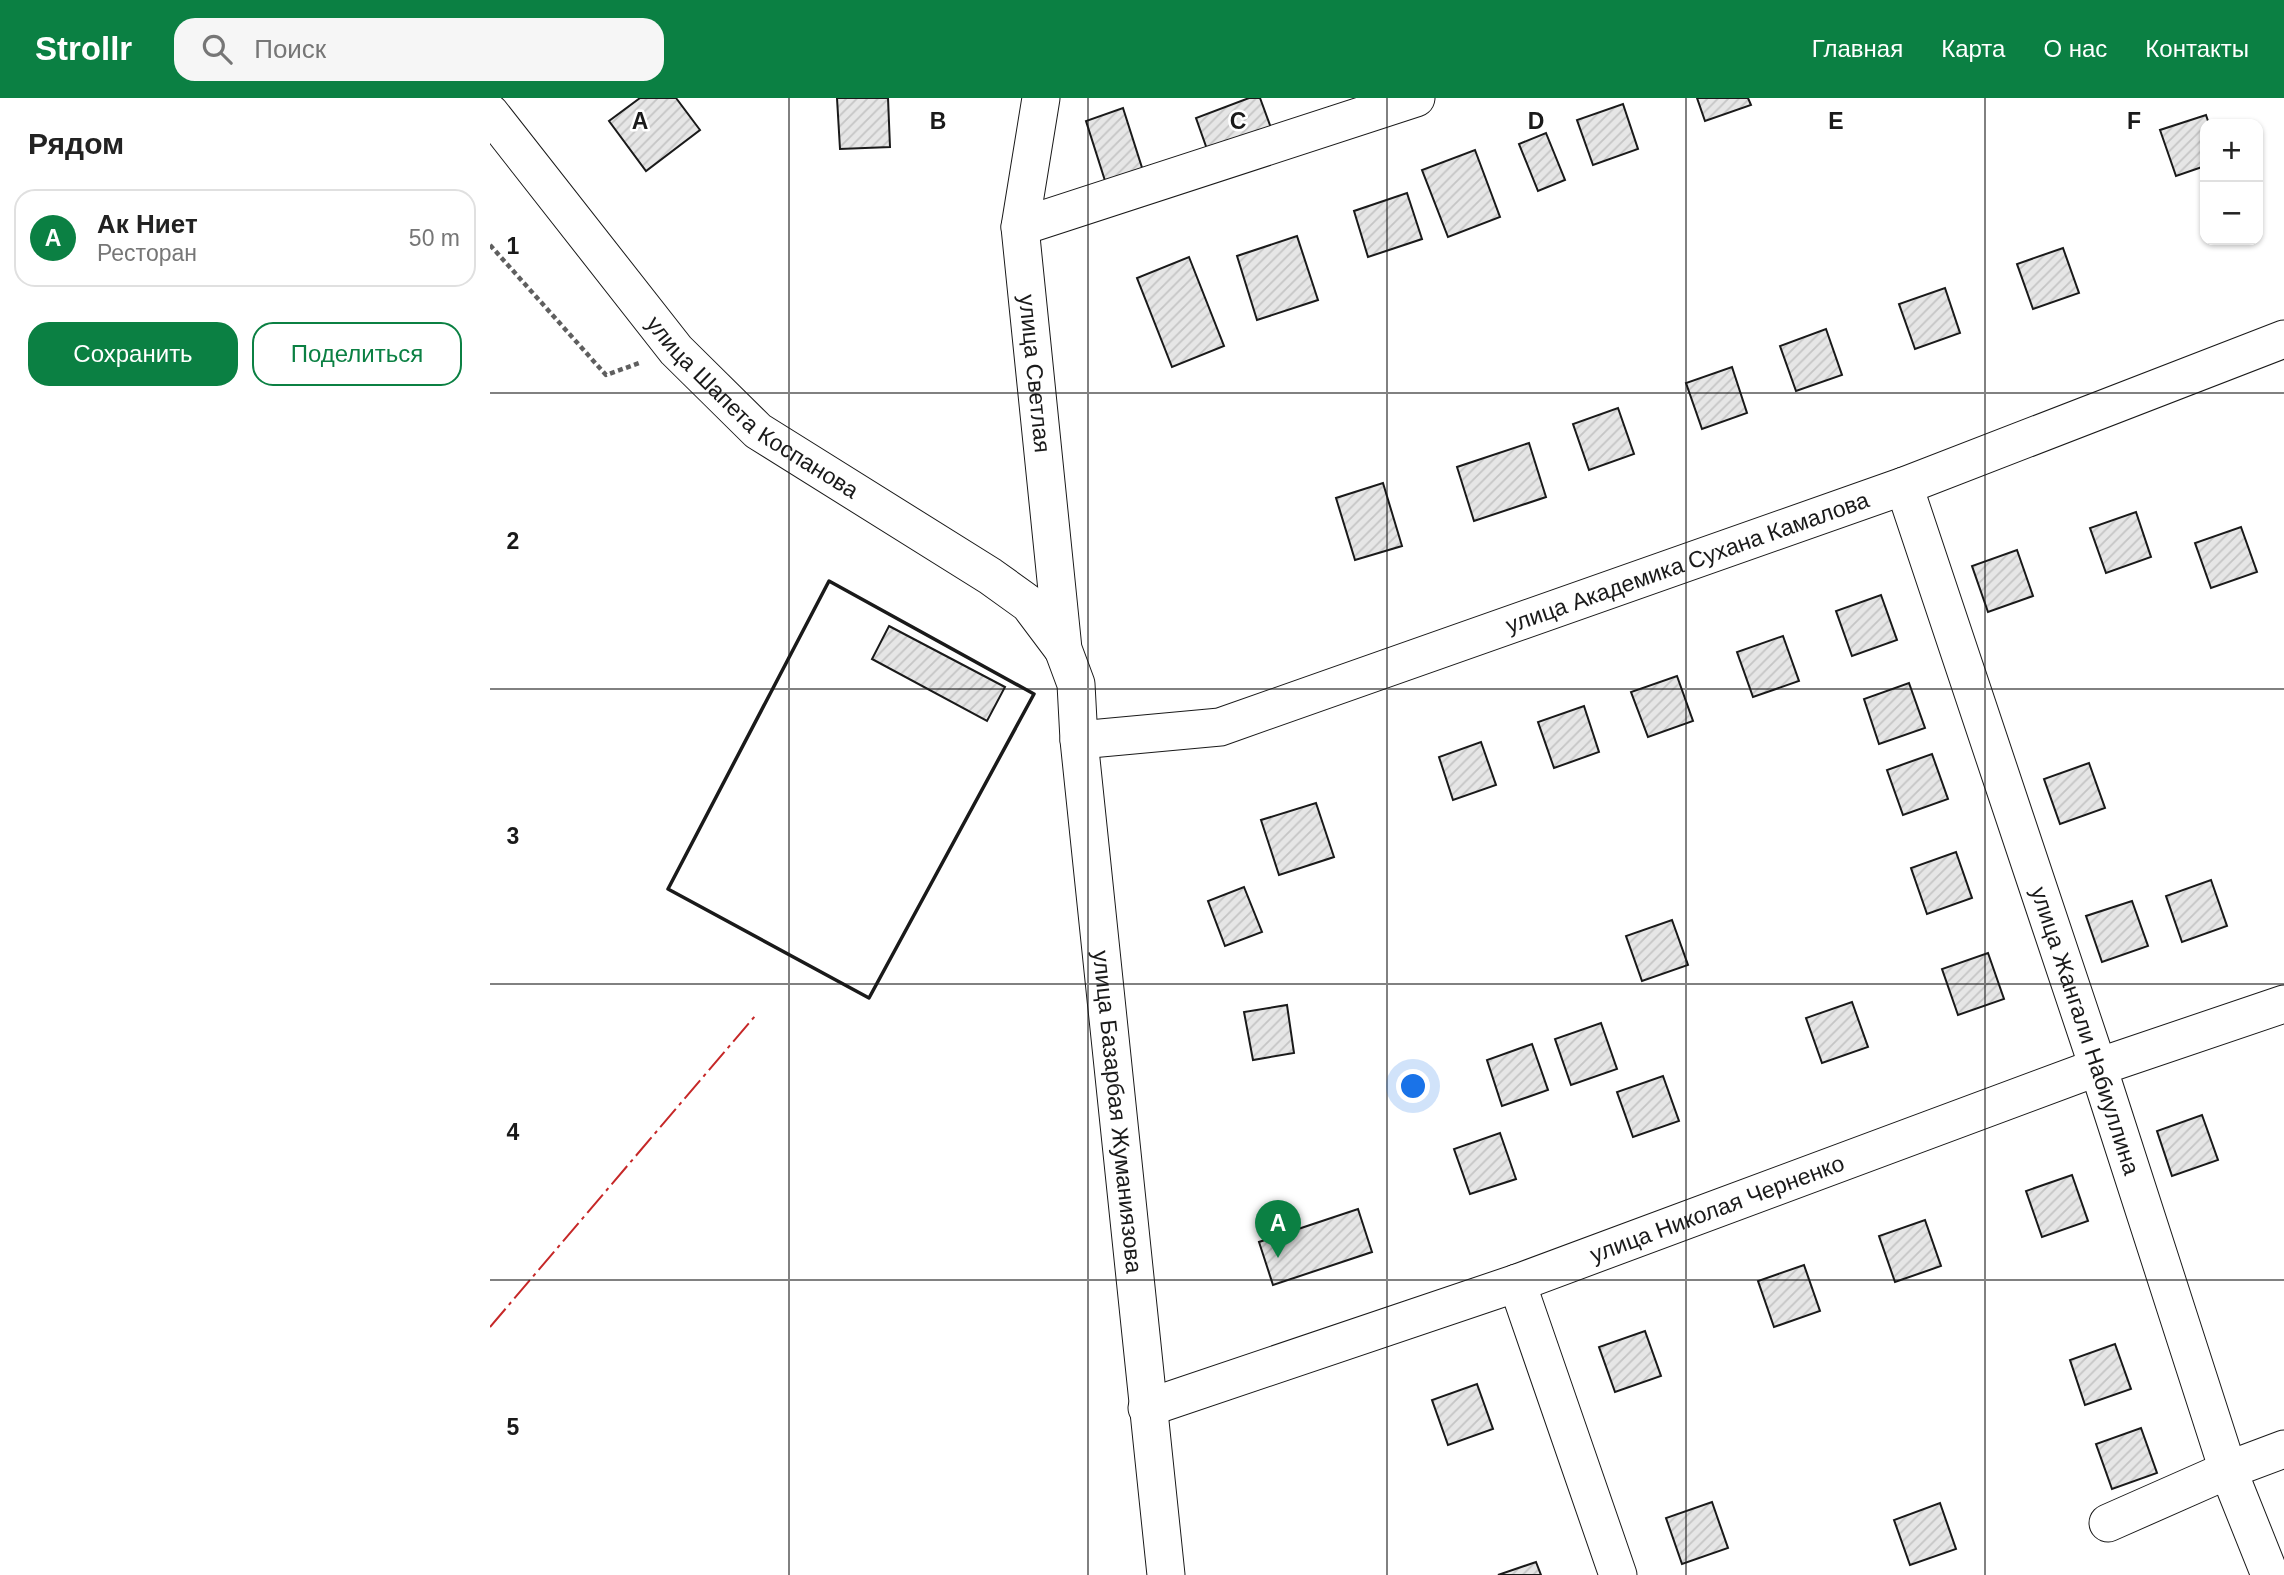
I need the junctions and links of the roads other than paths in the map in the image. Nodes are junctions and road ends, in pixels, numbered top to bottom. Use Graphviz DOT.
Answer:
graph roads {
  1 [pos="1041,98"];
  2 [pos="1416,98"];
  3 [pos="490,113"];
  4 [pos="1020,226"];
  5 [pos="2284,340"];
  6 [pos="1904,486"];
  7 [pos="1063,649"];
  8 [pos="1079,740"];
  9 [pos="2284,1004"];
  10 [pos="2098,1067"];
  11 [pos="1517,1283"];
  12 [pos="1147,1408"];
  13 [pos="2284,1449"];
  14 [pos="2228,1470"];
  15 [pos="2108,1523"];
  16 [pos="1166,1575"];
  17 [pos="1618,1575"];
  18 [pos="2270,1575"];
  1 -- 4 [label="street, улица Светлая"];
  2 -- 4 [label="street"];
  3 -- 7 [label="street, улица Шапета Коспанова"];
  4 -- 7 [label="street, улица Светлая"];
  5 -- 6 [label="street, улица Академика Сухана Камалова"];
  6 -- 8 [label="street, улица Академика Сухана Камалова"];
  6 -- 10 [label="street, улица Жангали Набиуллина"];
  7 -- 8 [label="street, улица Базарбая Жуманиязова"];
  8 -- 12 [label="street, улица Базарбая Жуманиязова"];
  9 -- 10 [label="street, улица Николая Черненко"];
  10 -- 11 [label="street, улица Николая Черненко"];
  10 -- 14 [label="street, улица Жангали Набиуллина"];
  11 -- 12 [label="street, улица Николая Черненко"];
  11 -- 17 [label="street"];
  12 -- 16 [label="street, улица Базарбая Жуманиязова"];
  13 -- 14 [label="street"];
  14 -- 15 [label="street"];
  14 -- 18 [label="street, улица Жангали Набиуллина"];
}
